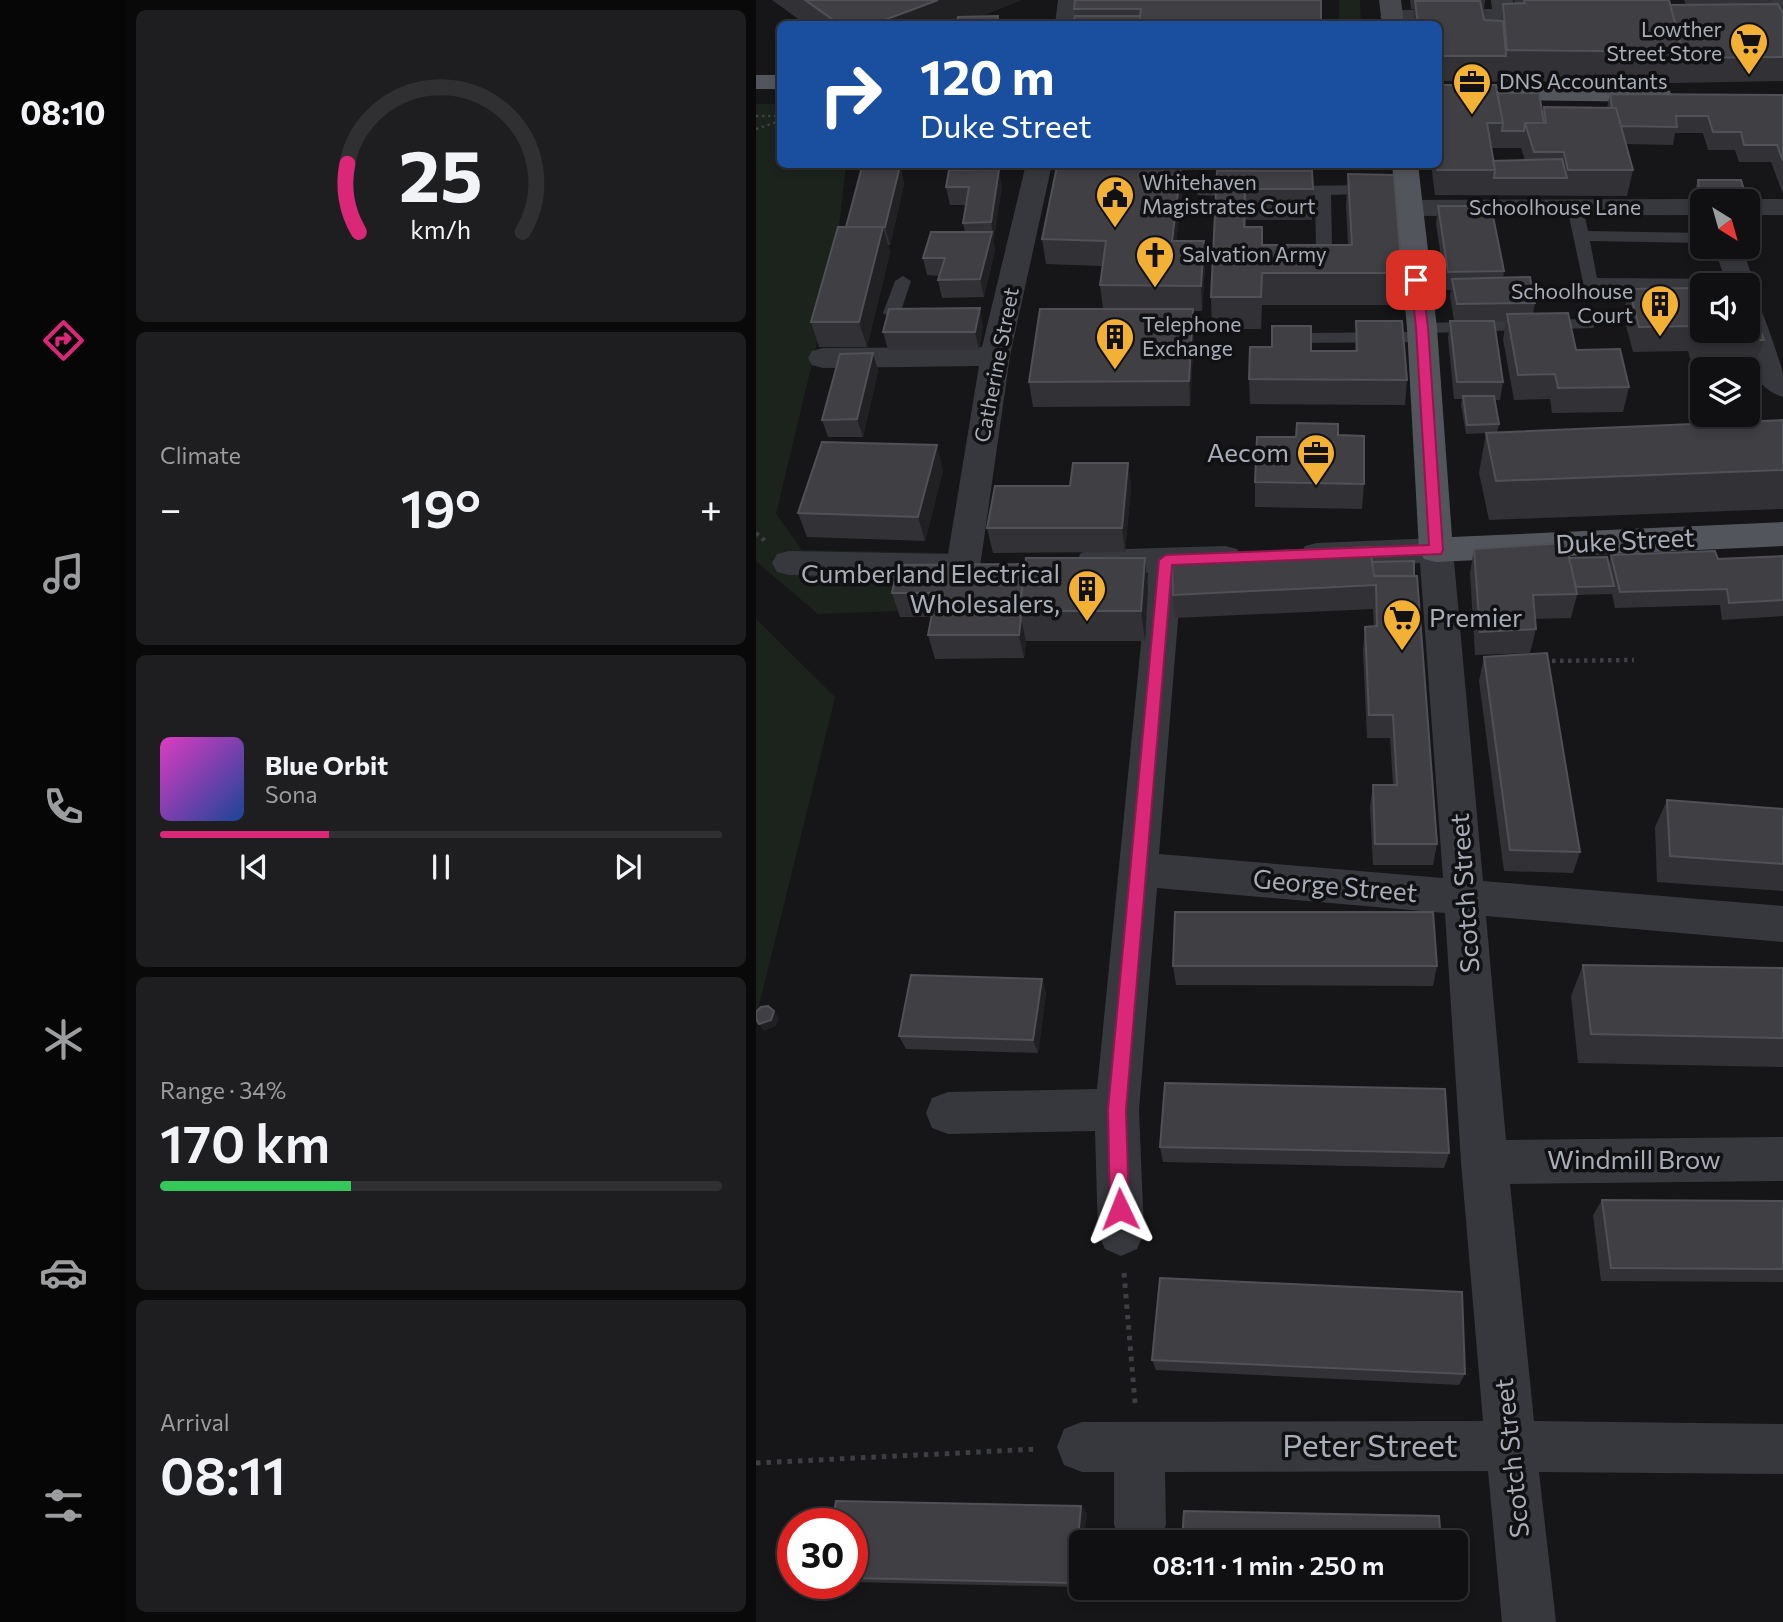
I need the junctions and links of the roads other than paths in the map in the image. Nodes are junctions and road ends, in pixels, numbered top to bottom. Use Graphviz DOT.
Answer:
graph roads {
  1 [pos="1069,0"];
  2 [pos="1777,0"];
  3 [pos="1503,8"];
  4 [pos="1783,13"];
  5 [pos="1392,14"];
  6 [pos="1066,21"];
  7 [pos="1783,22"];
  8 [pos="1756,23"];
  9 [pos="756,82"];
  10 [pos="777,82"];
  11 [pos="1442,92"];
  12 [pos="1688,95"];
  13 [pos="1038,168"];
  14 [pos="1406,187"];
  15 [pos="1323,191"];
  16 [pos="1204,192"];
  17 [pos="1690,207"];
  18 [pos="1760,207"];
  19 [pos="1783,207"];
  20 [pos="1575,208"];
  21 [pos="1581,236"];
  22 [pos="1690,238"];
  23 [pos="1324,248"];
  24 [pos="902,281"];
  25 [pos="1690,284"];
  26 [pos="930,313"];
  27 [pos="1587,324"];
  28 [pos="1423,332"];
  29 [pos="1294,338"];
  30 [pos="1758,343"];
  31 [pos="995,356"];
  32 [pos="823,358"];
  33 [pos="1783,387"];
  34 [pos="1783,534"];
  35 [pos="1436,550"];
  36 [pos="1166,560"];
  37 [pos="789,563"];
  38 [pos="1058,564"];
  39 [pos="1138,869"];
  40 [pos="1466,897"];
  41 [pos="1783,924"];
  42 [pos="1117,1110"];
  43 [pos="948,1113"];
  44 [pos="1783,1159"];
  45 [pos="1484,1162"];
  46 [pos="1121,1233"];
  47 [pos="1139,1446"];
  48 [pos="1510,1446"];
  49 [pos="1082,1447"];
  50 [pos="1783,1449"];
  51 [pos="1140,1525"];
  52 [pos="1529,1622"];
  1 -- 6 [label="street"];
  2 -- 4 [label="street"];
  3 -- 5 [label="street"];
  7 -- 8 [label="street"];
  9 -- 10 [label="main road"];
  11 -- 12 [label="main road"];
  13 -- 31 [label="street, Catherine Street"];
  14 -- 15 [label="lane"];
  14 -- 20 [label="street, Schoolhouse Lane"];
  14 -- 28 [label="main road, Scotch Street"];
  15 -- 16 [label="lane"];
  15 -- 23 [label="lane"];
  17 -- 20 [label="street, Schoolhouse Lane"];
  18 -- 19 [label="street"];
  20 -- 21 [label="lane"];
  21 -- 22 [label="lane"];
  21 -- 25 [label="lane"];
  24 -- 26 [label="lane"];
  27 -- 28 [label="lane"];
  28 -- 29 [label="lane"];
  28 -- 35 [label="main road, Scotch Street"];
  30 -- 33 [label="street"];
  31 -- 32 [label="street"];
  31 -- 37 [label="street, Catherine Street"];
  34 -- 35 [label="main road, Duke Street"];
  35 -- 36 [label="street, Duke Street"];
  35 -- 40 [label="street, Scotch Street"];
  36 -- 38 [label="street, Duke Street"];
  36 -- 39 [label="street"];
  39 -- 40 [label="street, George Street"];
  39 -- 42 [label="street"];
  40 -- 41 [label="street, George Street"];
  40 -- 45 [label="street, Scotch Street"];
  42 -- 43 [label="street"];
  42 -- 46 [label="street"];
  44 -- 45 [label="street, Windmill Brow"];
  45 -- 48 [label="street, Scotch Street"];
  47 -- 48 [label="street, Peter Street"];
  47 -- 49 [label="street, Peter Street"];
  47 -- 51 [label="street"];
  48 -- 50 [label="street, Peter Street"];
  48 -- 52 [label="street, Scotch Street"];
}
